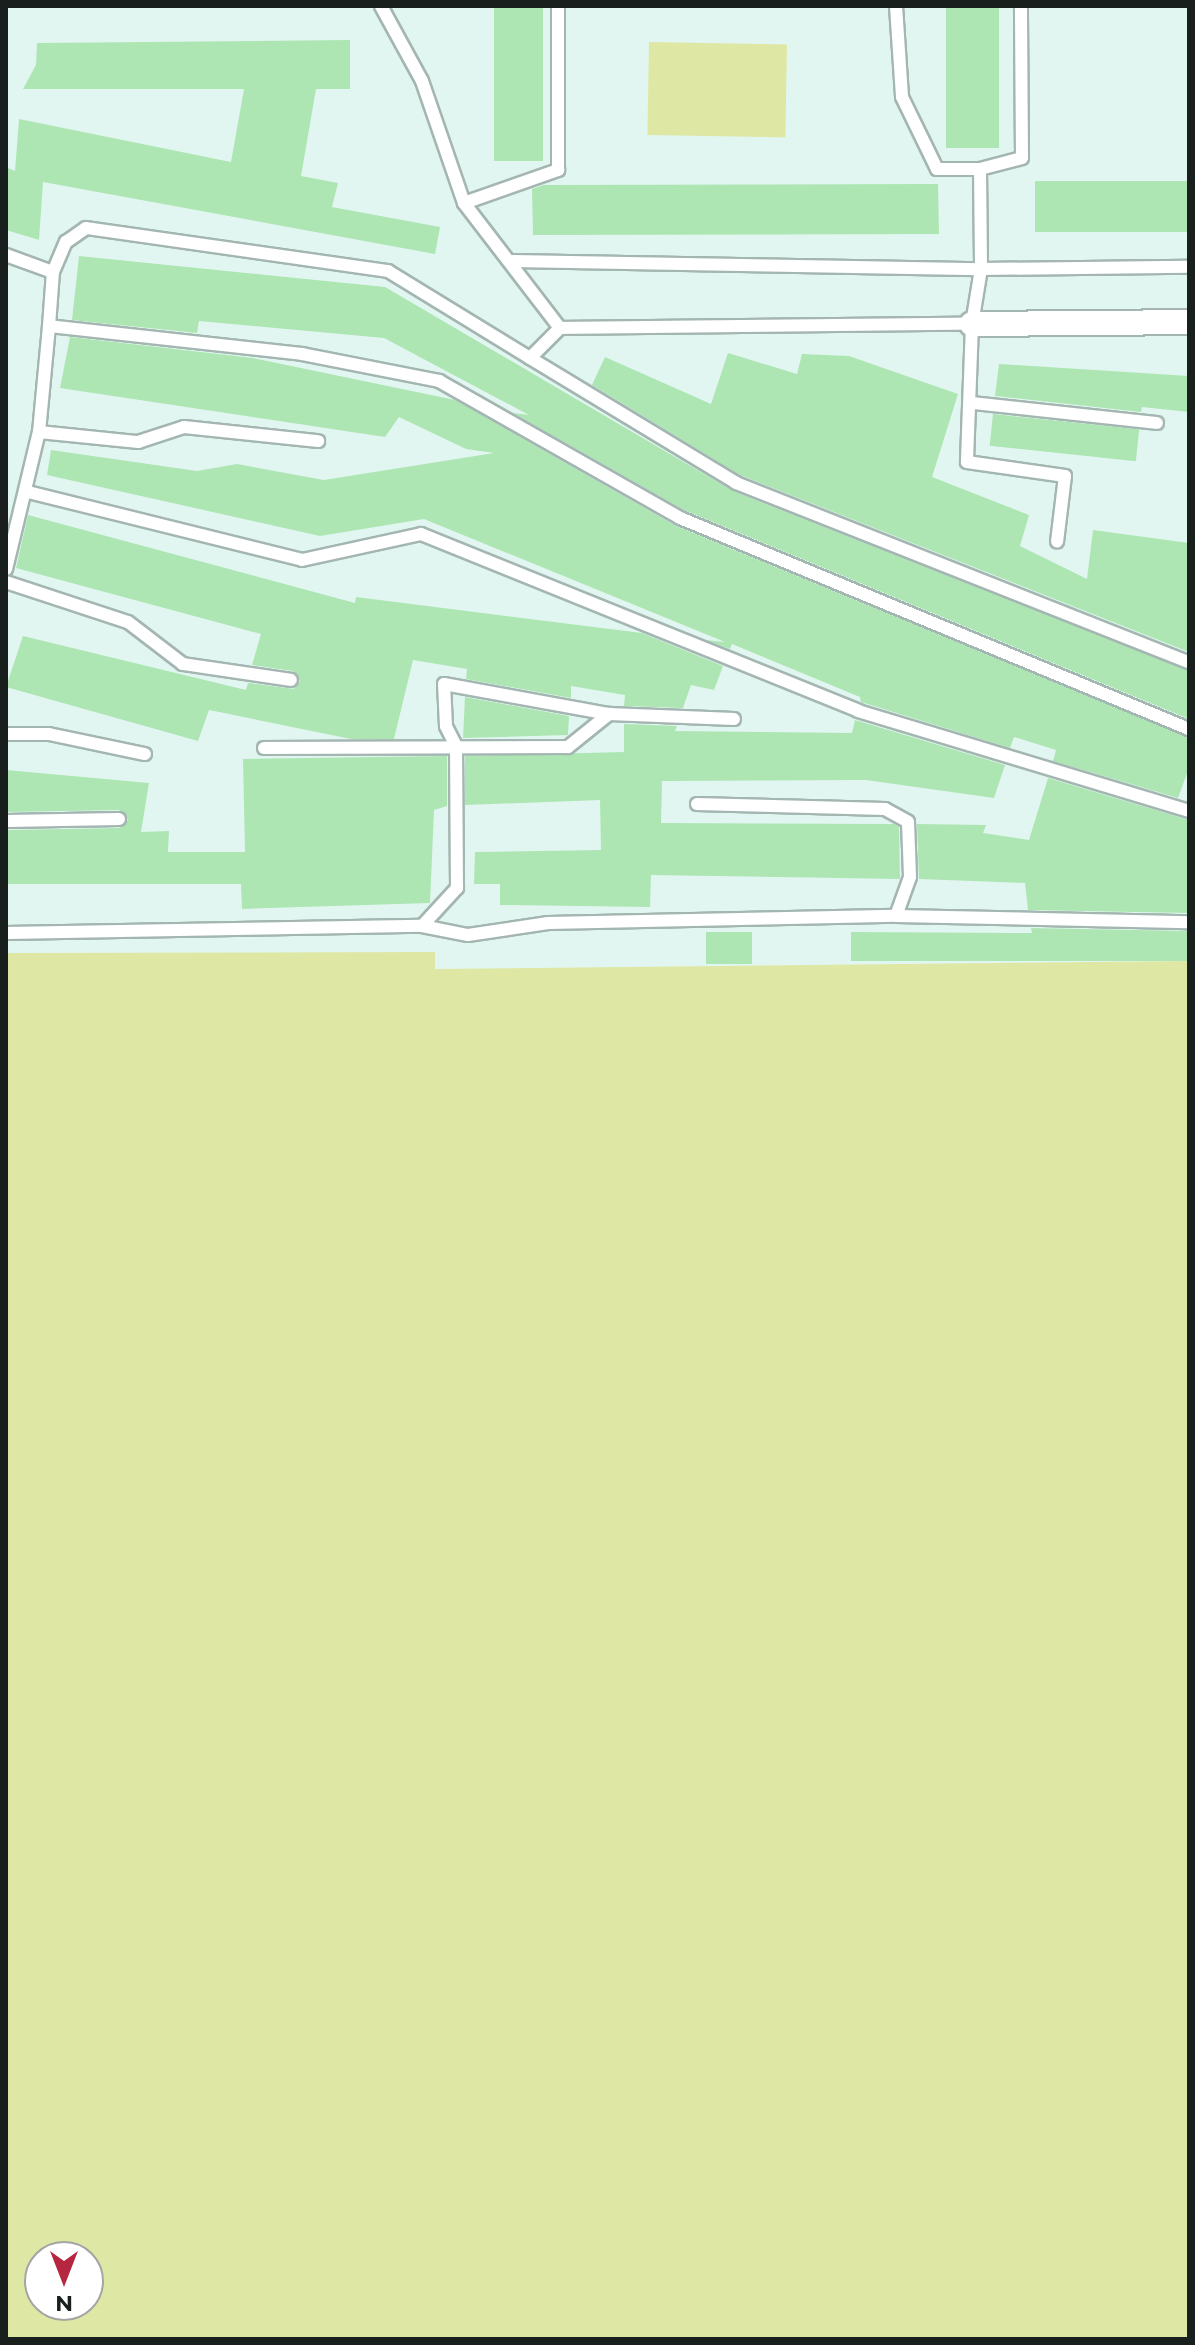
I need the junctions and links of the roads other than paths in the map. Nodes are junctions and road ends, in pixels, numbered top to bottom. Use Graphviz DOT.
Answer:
graph roads {
  1 [pos="381,6"];
  2 [pos="558,6"];
  3 [pos="896,6"];
  4 [pos="1021,6"];
  5 [pos="980,169"];
  6 [pos="464,203"];
  7 [pos="6,255"];
  8 [pos="513,261"];
  9 [pos="1189,267"];
  10 [pos="981,269"];
  11 [pos="53,272"];
  12 [pos="1189,322"];
  13 [pos="972,324"];
  14 [pos="49,326"];
  15 [pos="560,328"];
  16 [pos="530,358"];
  17 [pos="973,403"];
  18 [pos="1157,423"];
  19 [pos="39,432"];
  20 [pos="318,441"];
  21 [pos="28,492"];
  22 [pos="1057,542"];
  23 [pos="6,569"];
  24 [pos="6,582"];
  25 [pos="1189,662"];
  26 [pos="291,680"];
  27 [pos="609,714"];
  28 [pos="734,719"];
  29 [pos="1189,729"];
  30 [pos="6,734"];
  31 [pos="456,746"];
  32 [pos="264,748"];
  33 [pos="145,754"];
  34 [pos="697,804"];
  35 [pos="1189,811"];
  36 [pos="119,819"];
  37 [pos="6,821"];
  38 [pos="896,916"];
  39 [pos="1189,922"];
  40 [pos="422,926"];
  41 [pos="6,933"];
  1 -- 6 [label="lane"];
  2 -- 6 [label="lane"];
  3 -- 5 [label="lane"];
  4 -- 5 [label="lane"];
  5 -- 10 [label="lane"];
  6 -- 8 [label="lane"];
  7 -- 11 [label="lane"];
  8 -- 10 [label="lane"];
  8 -- 15 [label="lane"];
  9 -- 10 [label="lane"];
  10 -- 13 [label="lane"];
  11 -- 14 [label="lane"];
  11 -- 16 [label="lane"];
  12 -- 13 [label="street"];
  13 -- 15 [label="lane"];
  13 -- 17 [label="lane"];
  14 -- 19 [label="lane"];
  14 -- 29 [label="lane"];
  15 -- 16 [label="lane"];
  16 -- 25 [label="lane"];
  17 -- 18 [label="lane"];
  17 -- 22 [label="lane"];
  19 -- 20 [label="lane"];
  19 -- 21 [label="lane"];
  21 -- 23 [label="lane"];
  21 -- 35 [label="lane"];
  24 -- 26 [label="lane"];
  27 -- 28 [label="lane"];
  27 -- 31 [label="lane"];
  27 -- 31 [label="lane"];
  30 -- 33 [label="lane"];
  31 -- 32 [label="lane"];
  31 -- 40 [label="lane"];
  34 -- 38 [label="lane"];
  36 -- 37 [label="lane"];
  38 -- 39 [label="lane"];
  38 -- 40 [label="lane"];
  40 -- 41 [label="lane"];
}
